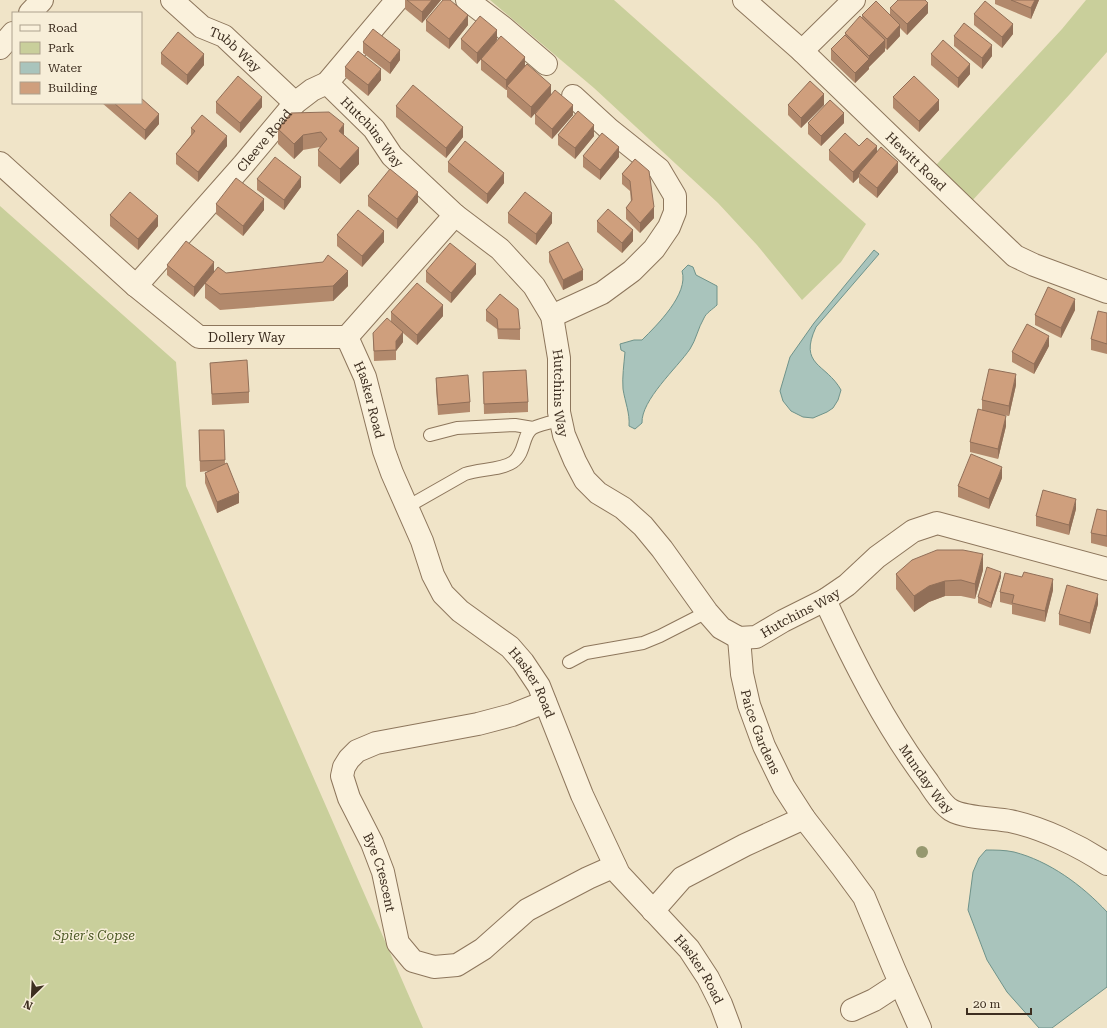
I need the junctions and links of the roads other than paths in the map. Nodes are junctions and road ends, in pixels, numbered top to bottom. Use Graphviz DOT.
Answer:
graph roads {
  1 [pos="42,0"];
  2 [pos="172,0"];
  3 [pos="397,0"];
  4 [pos="467,0"];
  5 [pos="744,0"];
  6 [pos="854,0"];
  7 [pos="31,12"];
  8 [pos="12,34"];
  9 [pos="0,48"];
  10 [pos="802,50"];
  11 [pos="546,64"];
  12 [pos="326,83"];
  13 [pos="573,96"];
  14 [pos="295,103"];
  15 [pos="0,163"];
  16 [pos="455,215"];
  17 [pos="136,286"];
  18 [pos="1107,292"];
  19 [pos="552,316"];
  20 [pos="347,337"];
  21 [pos="560,420"];
  22 [pos="533,428"];
  23 [pos="430,435"];
  24 [pos="407,507"];
  25 [pos="1107,569"];
  26 [pos="825,600"];
  27 [pos="707,612"];
  28 [pos="738,638"];
  29 [pos="569,662"];
  30 [pos="545,702"];
  31 [pos="804,818"];
  32 [pos="1107,864"];
  33 [pos="615,866"];
  34 [pos="653,911"];
  35 [pos="900,983"];
  36 [pos="852,1010"];
  37 [pos="730,1028"];
  38 [pos="920,1028"];
  1 -- 7 [label="street"];
  2 -- 14 [label="street, Tubb Way"];
  3 -- 12 [label="street, Cleeve Road"];
  4 -- 11 [label="street"];
  5 -- 10 [label="street, Hewitt Road"];
  6 -- 10 [label="street"];
  8 -- 9 [label="street"];
  10 -- 18 [label="street, Hewitt Road"];
  12 -- 14 [label="street, Cleeve Road"];
  12 -- 16 [label="street, Hutchins Way"];
  13 -- 19 [label="street"];
  14 -- 17 [label="street, Cleeve Road"];
  15 -- 17 [label="street, Dollery Way"];
  16 -- 19 [label="street, Hutchins Way"];
  16 -- 20 [label="street"];
  17 -- 20 [label="street, Dollery Way"];
  19 -- 21 [label="street, Hutchins Way"];
  20 -- 24 [label="street, Hasker Road"];
  21 -- 22 [label="lane"];
  21 -- 27 [label="street, Hutchins Way"];
  22 -- 23 [label="lane"];
  22 -- 24 [label="lane"];
  24 -- 30 [label="street, Hasker Road"];
  25 -- 26 [label="street, Hutchins Way"];
  26 -- 28 [label="street, Hutchins Way"];
  26 -- 32 [label="street, Munday Way"];
  27 -- 28 [label="street, Hutchins Way"];
  27 -- 29 [label="lane"];
  28 -- 31 [label="street, Paice Gardens"];
  30 -- 33 [label="street, Hasker Road"];
  30 -- 33 [label="street, Bye Crescent"];
  31 -- 34 [label="street"];
  31 -- 35 [label="street, Paice Gardens"];
  33 -- 34 [label="street, Hasker Road"];
  34 -- 37 [label="street, Hasker Road"];
  35 -- 36 [label="street"];
  35 -- 38 [label="street, Paice Gardens"];
}
